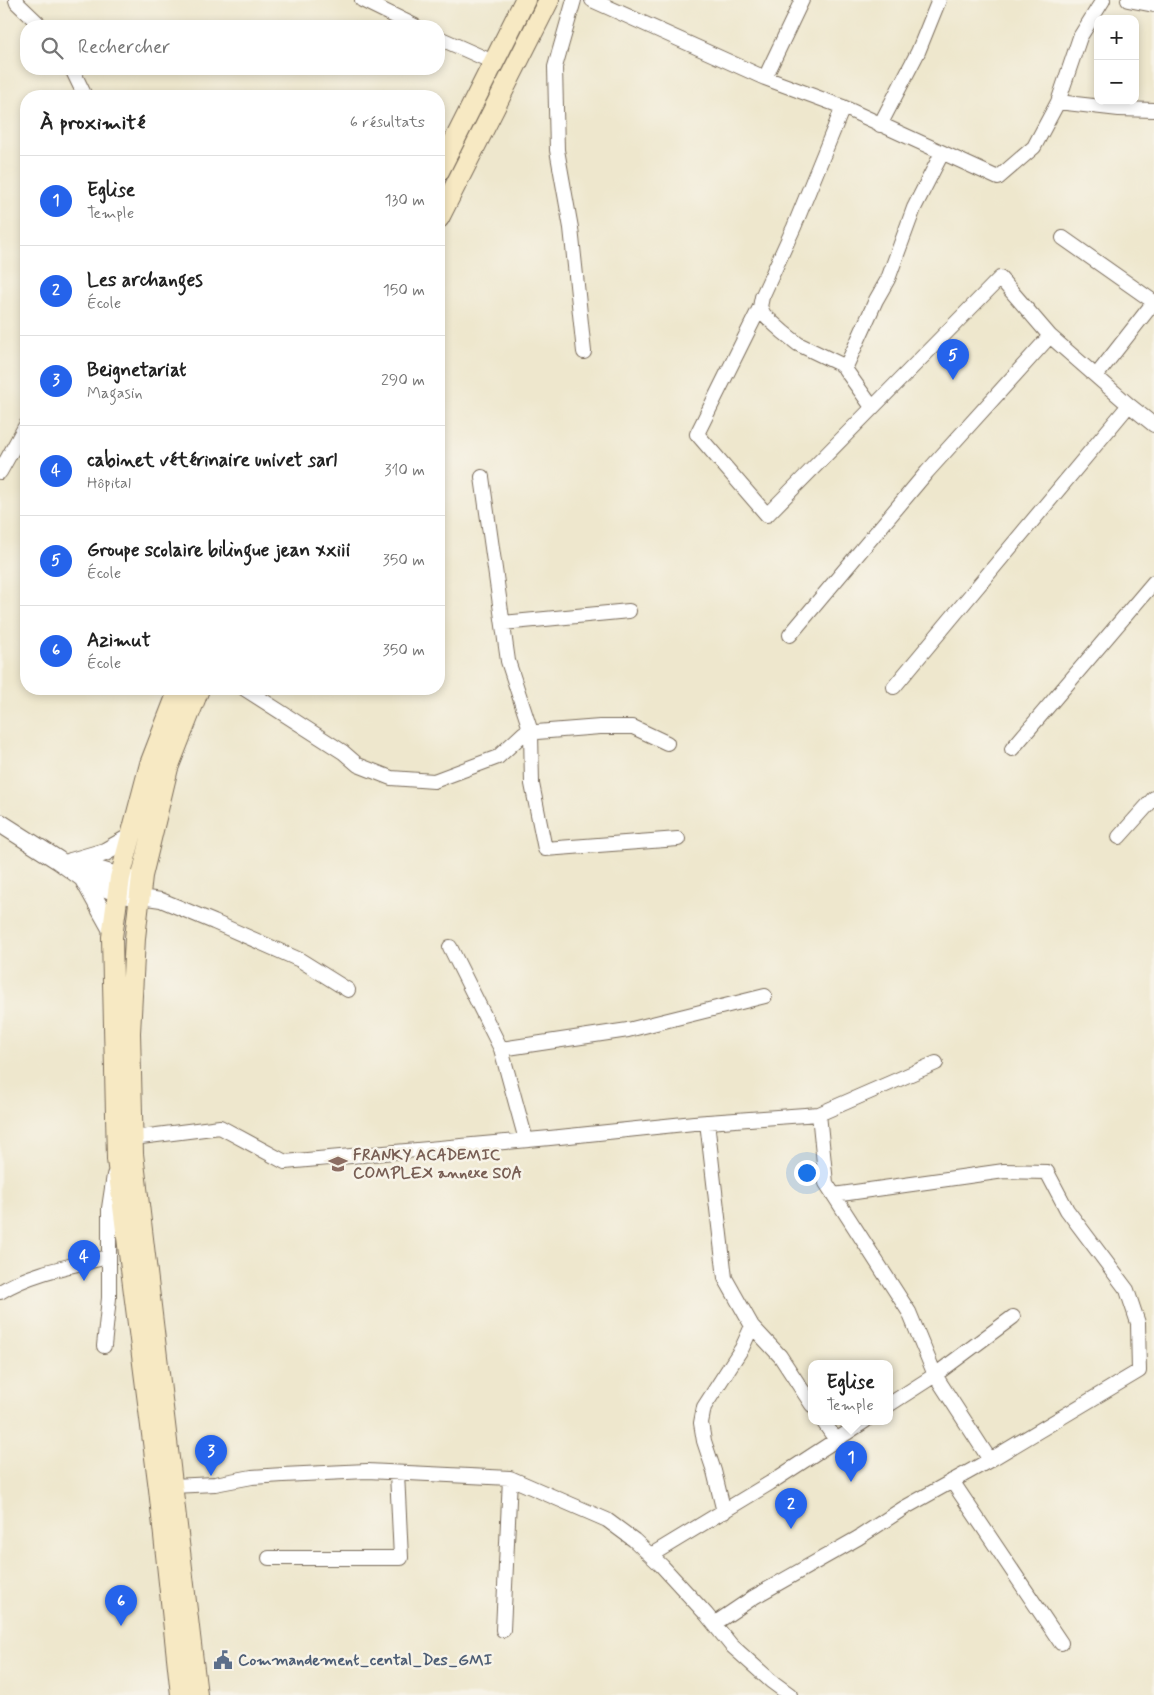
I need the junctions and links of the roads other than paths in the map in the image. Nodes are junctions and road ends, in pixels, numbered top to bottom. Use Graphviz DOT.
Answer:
graph roads {
  1 [pos="16,0"];
  2 [pos="362,0"];
  3 [pos="525,0"];
  4 [pos="549,0"];
  5 [pos="574,0"];
  6 [pos="592,0"];
  7 [pos="802,0"];
  8 [pos="939,0"];
  9 [pos="1103,0"];
  10 [pos="1128,0"];
  11 [pos="1154,5"];
  12 [pos="34,20"];
  13 [pos="403,20"];
  14 [pos="445,41"];
  15 [pos="493,62"];
  16 [pos="75,75"];
  17 [pos="765,78"];
  18 [pos="82,90"];
  19 [pos="1058,102"];
  20 [pos="843,107"];
  21 [pos="1154,110"];
  22 [pos="880,125"];
  23 [pos="942,153"];
  24 [pos="445,160"];
  25 [pos="445,206"];
  26 [pos="1063,238"];
  27 [pos="760,306"];
  28 [pos="1050,336"];
  29 [pos="584,352"];
  30 [pos="846,367"];
  31 [pos="1096,376"];
  32 [pos="1129,405"];
  33 [pos="872,407"];
  34 [pos="1154,425"];
  35 [pos="20,436"];
  36 [pos="0,472"];
  37 [pos="482,477"];
  38 [pos="1154,582"];
  39 [pos="629,611"];
  40 [pos="503,623"];
  41 [pos="790,634"];
  42 [pos="894,687"];
  43 [pos="176,695"];
  44 [pos="197,695"];
  45 [pos="253,695"];
  46 [pos="531,732"];
  47 [pos="667,743"];
  48 [pos="1012,749"];
  49 [pos="1154,798"];
  50 [pos="0,823"];
  51 [pos="131,837"];
  52 [pos="1119,837"];
  53 [pos="678,840"];
  54 [pos="64,861"];
  55 [pos="83,878"];
  56 [pos="119,885"];
  57 [pos="140,890"];
  58 [pos="113,932"];
  59 [pos="450,947"];
  60 [pos="348,990"];
  61 [pos="765,996"];
  62 [pos="501,1048"];
  63 [pos="936,1063"];
  64 [pos="819,1114"];
  65 [pos="708,1122"];
  66 [pos="133,1138"];
  67 [pos="526,1140"];
  68 [pos="117,1159"];
  69 [pos="834,1195"];
  70 [pos="108,1257"];
  71 [pos="0,1292"];
  72 [pos="1013,1316"];
  73 [pos="752,1326"];
  74 [pos="104,1346"];
  75 [pos="935,1375"];
  76 [pos="808,1399"];
  77 [pos="893,1402"];
  78 [pos="826,1425"];
  79 [pos="860,1425"];
  80 [pos="836,1440"];
  81 [pos="990,1460"];
  82 [pos="397,1473"];
  83 [pos="510,1478"];
  84 [pos="952,1481"];
  85 [pos="172,1486"];
  86 [pos="724,1512"];
  87 [pos="651,1555"];
  88 [pos="269,1558"];
  89 [pos="714,1624"];
  90 [pos="503,1630"];
  91 [pos="1061,1643"];
  92 [pos="181,1695"];
  93 [pos="197,1695"];
  94 [pos="790,1695"];
  1 -- 12 [label="street"];
  2 -- 13 [label="street"];
  3 -- 15 [label="main road"];
  4 -- 25 [label="main road"];
  5 -- 29 [label="street"];
  6 -- 17 [label="street"];
  7 -- 17 [label="street"];
  8 -- 22 [label="street"];
  9 -- 19 [label="street"];
  10 -- 11 [label="street"];
  14 -- 15 [label="street"];
  15 -- 24 [label="main road"];
  16 -- 18 [label="street"];
  17 -- 20 [label="street"];
  19 -- 21 [label="street"];
  19 -- 23 [label="street"];
  20 -- 22 [label="street"];
  20 -- 27 [label="street"];
  22 -- 23 [label="street"];
  23 -- 30 [label="street"];
  26 -- 31 [label="street"];
  27 -- 30 [label="street"];
  27 -- 33 [label="street"];
  28 -- 31 [label="street"];
  28 -- 33 [label="street"];
  28 -- 41 [label="street"];
  30 -- 33 [label="street"];
  31 -- 32 [label="street"];
  32 -- 34 [label="street"];
  32 -- 42 [label="street"];
  35 -- 36 [label="street"];
  37 -- 40 [label="street"];
  38 -- 48 [label="street"];
  39 -- 40 [label="street"];
  40 -- 46 [label="street"];
  43 -- 51 [label="main road"];
  44 -- 57 [label="main road"];
  45 -- 46 [label="street"];
  46 -- 47 [label="street"];
  46 -- 53 [label="street"];
  49 -- 52 [label="street"];
  50 -- 54 [label="street"];
  51 -- 54 [label="street"];
  51 -- 56 [label="main road"];
  54 -- 55 [label="street"];
  54 -- 56 [label="street"];
  55 -- 56 [label="street"];
  55 -- 58 [label="street"];
  56 -- 57 [label="street"];
  56 -- 58 [label="main road"];
  57 -- 60 [label="street"];
  57 -- 66 [label="main road"];
  58 -- 68 [label="main road"];
  59 -- 62 [label="street"];
  61 -- 62 [label="street"];
  62 -- 67 [label="street"];
  63 -- 64 [label="street"];
  64 -- 65 [label="street"];
  64 -- 69 [label="street"];
  65 -- 67 [label="street"];
  65 -- 73 [label="street"];
  66 -- 67 [label="street"];
  66 -- 85 [label="main road"];
  68 -- 70 [label="street"];
  68 -- 92 [label="main road"];
  69 -- 75 [label="street"];
  69 -- 81 [label="street"];
  70 -- 71 [label="street"];
  70 -- 74 [label="street"];
  72 -- 75 [label="street"];
  73 -- 76 [label="street"];
  73 -- 86 [label="street"];
  75 -- 77 [label="street"];
  75 -- 81 [label="street"];
  78 -- 80 [label="street"];
  79 -- 80 [label="street"];
  80 -- 86 [label="street"];
  81 -- 84 [label="street"];
  82 -- 83 [label="street"];
  82 -- 85 [label="street"];
  82 -- 88 [label="street"];
  83 -- 87 [label="street"];
  83 -- 90 [label="street"];
  84 -- 89 [label="street"];
  84 -- 91 [label="street"];
  85 -- 93 [label="main road"];
  86 -- 87 [label="street"];
  87 -- 89 [label="street"];
  89 -- 94 [label="street"];
}
